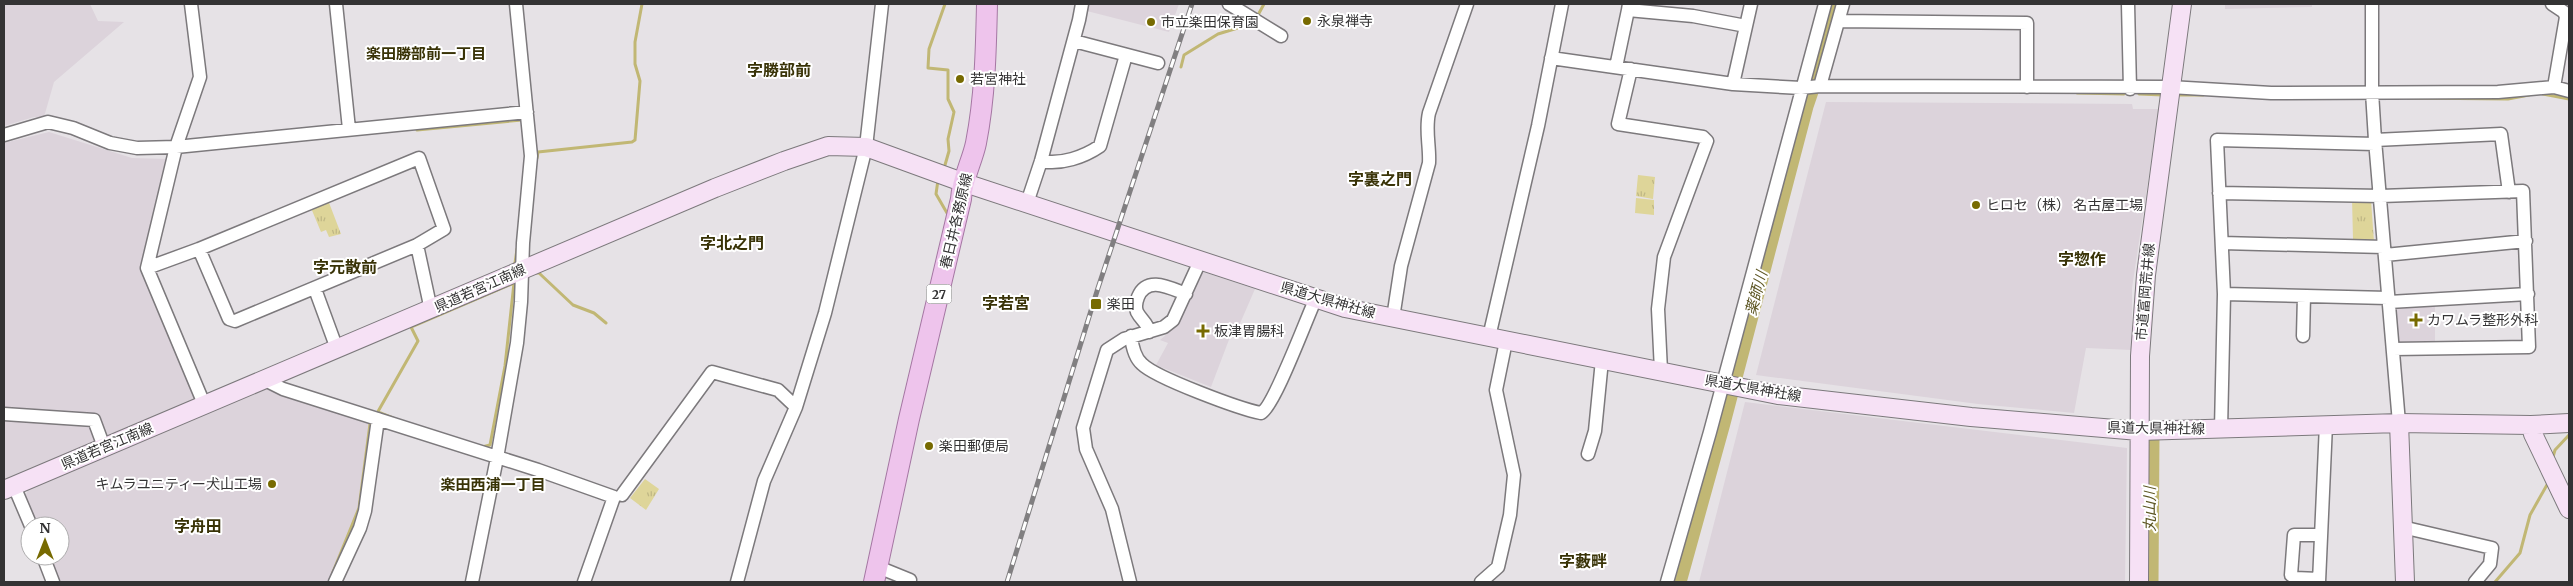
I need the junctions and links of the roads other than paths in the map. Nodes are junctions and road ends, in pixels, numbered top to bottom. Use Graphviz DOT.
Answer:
graph roads {
  1 [pos="191,4"];
  2 [pos="336,4"];
  3 [pos="516,4"];
  4 [pos="882,4"];
  5 [pos="987,4"];
  6 [pos="1082,4"];
  7 [pos="1228,4"];
  8 [pos="1467,4"];
  9 [pos="1562,4"];
  10 [pos="1751,4"];
  11 [pos="1825,4"];
  12 [pos="1843,4"];
  13 [pos="2128,4"];
  14 [pos="2182,4"];
  15 [pos="2372,4"];
  16 [pos="2552,4"];
  17 [pos="1628,7"];
  18 [pos="1694,10"];
  19 [pos="2567,17"];
  20 [pos="1839,21"];
  21 [pos="1746,26"];
  22 [pos="1281,36"];
  23 [pos="1074,41"];
  24 [pos="1126,55"];
  25 [pos="1551,58"];
  26 [pos="1158,63"];
  27 [pos="1616,67"];
  28 [pos="1631,69"];
  29 [pos="1733,84"];
  30 [pos="1820,86"];
  31 [pos="2027,87"];
  32 [pos="2170,87"];
  33 [pos="2554,87"];
  34 [pos="1801,88"];
  35 [pos="2130,89"];
  36 [pos="2372,92"];
  37 [pos="2569,92"];
  38 [pos="527,112"];
  39 [pos="349,129"];
  40 [pos="4,135"];
  41 [pos="2375,142"];
  42 [pos="866,147"];
  43 [pos="176,148"];
  44 [pos="1041,161"];
  45 [pos="962,182"];
  46 [pos="2509,192"];
  47 [pos="2219,193"];
  48 [pos="2381,196"];
  49 [pos="1027,203"];
  50 [pos="2526,241"];
  51 [pos="2222,243"];
  52 [pos="417,245"];
  53 [pos="199,249"];
  54 [pos="2384,251"];
  55 [pos="1201,259"];
  56 [pos="147,268"];
  57 [pos="522,269"];
  58 [pos="314,289"];
  59 [pos="1186,294"];
  60 [pos="2224,294"];
  61 [pos="2528,294"];
  62 [pos="2304,296"];
  63 [pos="1316,298"];
  64 [pos="2388,300"];
  65 [pos="431,310"];
  66 [pos="1393,318"];
  67 [pos="1149,332"];
  68 [pos="1131,336"];
  69 [pos="2303,336"];
  70 [pos="1489,337"];
  71 [pos="1506,341"];
  72 [pos="337,349"];
  73 [pos="2393,349"];
  74 [pos="1602,360"];
  75 [pos="1661,371"];
  76 [pos="263,379"];
  77 [pos="1721,383"];
  78 [pos="204,404"];
  79 [pos="796,407"];
  80 [pos="4,414"];
  81 [pos="375,418"];
  82 [pos="2399,423"];
  83 [pos="2569,423"];
  84 [pos="2326,424"];
  85 [pos="2531,425"];
  86 [pos="2221,429"];
  87 [pos="2139,431"];
  88 [pos="104,447"];
  89 [pos="1588,454"];
  90 [pos="497,458"];
  91 [pos="9,488"];
  92 [pos="622,495"];
  93 [pos="2569,509"];
  94 [pos="25,516"];
  95 [pos="2402,527"];
  96 [pos="2321,535"];
  97 [pos="47,566"];
  98 [pos="876,574"];
  99 [pos="910,580"];
  100 [pos="2319,581"];
  101 [pos="53,582"];
  102 [pos="335,582"];
  103 [pos="472,582"];
  104 [pos="584,582"];
  105 [pos="737,582"];
  106 [pos="1130,582"];
  107 [pos="1481,582"];
  108 [pos="1667,582"];
  109 [pos="2139,582"];
  110 [pos="2405,582"];
  111 [pos="2475,582"];
  1 -- 43 [label="street"];
  2 -- 39 [label="street"];
  3 -- 38 [label="street"];
  4 -- 42 [label="street"];
  5 -- 45 [label="main road, 春日井各務原線 / 27"];
  6 -- 23 [label="street"];
  7 -- 22 [label="street"];
  8 -- 66 [label="street"];
  9 -- 25 [label="street"];
  10 -- 21 [label="street"];
  11 -- 34 [label="street"];
  12 -- 20 [label="street"];
  13 -- 35 [label="street"];
  14 -- 32 [label="main road, 市道富岡荒井線"];
  15 -- 36 [label="street"];
  16 -- 19 [label="street"];
  17 -- 18 [label="street"];
  17 -- 27 [label="street"];
  18 -- 21 [label="street"];
  19 -- 33 [label="street"];
  20 -- 30 [label="street"];
  20 -- 31 [label="street"];
  21 -- 29 [label="street"];
  23 -- 24 [label="street"];
  23 -- 44 [label="street"];
  24 -- 26 [label="street"];
  24 -- 44 [label="street"];
  25 -- 27 [label="street"];
  25 -- 70 [label="street"];
  27 -- 28 [label="street"];
  28 -- 29 [label="street"];
  28 -- 75 [label="street"];
  29 -- 34 [label="street"];
  30 -- 31 [label="street"];
  30 -- 34 [label="street"];
  31 -- 35 [label="street"];
  32 -- 35 [label="street"];
  32 -- 36 [label="street"];
  32 -- 87 [label="main road, 市道富岡荒井線"];
  33 -- 36 [label="street"];
  33 -- 37 [label="street"];
  34 -- 77 [label="street"];
  36 -- 41 [label="street"];
  38 -- 39 [label="street"];
  38 -- 57 [label="street"];
  39 -- 43 [label="street"];
  40 -- 43 [label="street"];
  41 -- 46 [label="street"];
  41 -- 47 [label="street"];
  41 -- 48 [label="street"];
  42 -- 45 [label="main road, 県道若宮江南線"];
  42 -- 57 [label="main road, 県道若宮江南線"];
  42 -- 79 [label="street"];
  43 -- 56 [label="street"];
  44 -- 49 [label="street"];
  45 -- 49 [label="main road, 県道大県神社線"];
  45 -- 98 [label="main road, 春日井各務原線 / 27"];
  46 -- 48 [label="street"];
  46 -- 50 [label="street"];
  47 -- 48 [label="street"];
  47 -- 51 [label="street"];
  48 -- 54 [label="street"];
  49 -- 55 [label="main road, 県道大県神社線"];
  50 -- 54 [label="street"];
  50 -- 61 [label="street"];
  51 -- 54 [label="street"];
  51 -- 60 [label="street"];
  52 -- 53 [label="street"];
  52 -- 58 [label="street"];
  52 -- 65 [label="street"];
  53 -- 56 [label="street"];
  53 -- 58 [label="street"];
  54 -- 64 [label="street"];
  55 -- 59 [label="street"];
  55 -- 63 [label="main road, 県道大県神社線"];
  56 -- 78 [label="street"];
  57 -- 65 [label="main road, 県道若宮江南線"];
  57 -- 90 [label="street"];
  58 -- 72 [label="street"];
  59 -- 67 [label="street"];
  59 -- 67 [label="street"];
  60 -- 62 [label="street"];
  60 -- 86 [label="street"];
  61 -- 64 [label="street"];
  61 -- 73 [label="street"];
  62 -- 64 [label="street"];
  62 -- 69 [label="street"];
  63 -- 66 [label="main road, 県道大県神社線"];
  63 -- 68 [label="street"];
  64 -- 73 [label="street"];
  65 -- 72 [label="main road, 県道若宮江南線"];
  66 -- 70 [label="main road, 県道大県神社線"];
  67 -- 68 [label="street"];
  68 -- 106 [label="street"];
  70 -- 71 [label="main road, 県道大県神社線"];
  71 -- 74 [label="main road, 県道大県神社線"];
  71 -- 107 [label="street"];
  72 -- 76 [label="main road, 県道若宮江南線"];
  73 -- 82 [label="street"];
  74 -- 75 [label="main road, 県道大県神社線"];
  74 -- 89 [label="street"];
  75 -- 77 [label="main road, 県道大県神社線"];
  76 -- 78 [label="main road, 県道若宮江南線"];
  76 -- 81 [label="street"];
  77 -- 87 [label="main road, 県道大県神社線"];
  77 -- 108 [label="street"];
  78 -- 88 [label="main road, 県道若宮江南線"];
  79 -- 92 [label="street"];
  79 -- 105 [label="street"];
  80 -- 88 [label="street"];
  81 -- 90 [label="street"];
  81 -- 102 [label="street"];
  82 -- 84 [label="main road, 県道大県神社線"];
  82 -- 85 [label="main road, 県道大県神社線"];
  82 -- 95 [label="main road"];
  83 -- 85 [label="main road, 県道大県神社線"];
  84 -- 86 [label="main road, 県道大県神社線"];
  84 -- 96 [label="street"];
  85 -- 93 [label="main road"];
  86 -- 87 [label="main road, 県道大県神社線"];
  87 -- 109 [label="main road, 市道富岡荒井線"];
  88 -- 91 [label="main road, 県道若宮江南線"];
  90 -- 103 [label="street"];
  90 -- 104 [label="street"];
  91 -- 94 [label="street"];
  95 -- 110 [label="main road"];
  95 -- 111 [label="street"];
  96 -- 100 [label="street"];
  96 -- 100 [label="street"];
  97 -- 101 [label="street"];
  98 -- 99 [label="street"];
}
